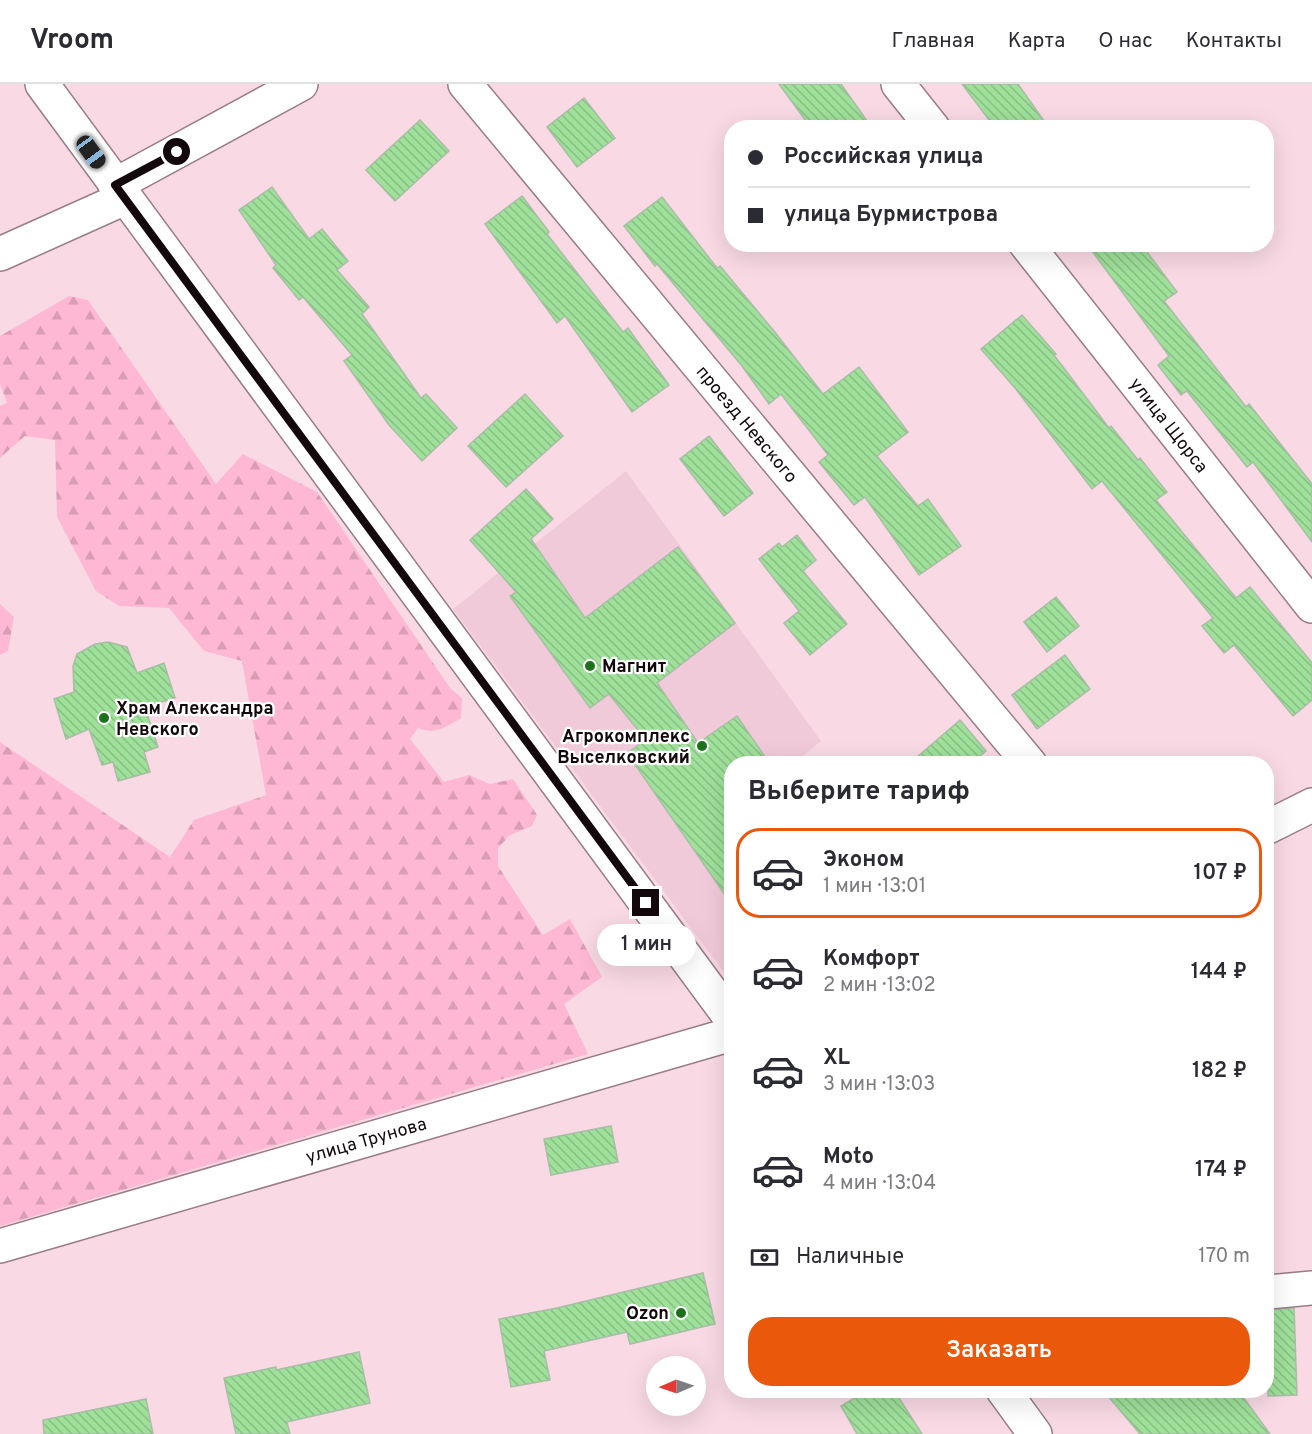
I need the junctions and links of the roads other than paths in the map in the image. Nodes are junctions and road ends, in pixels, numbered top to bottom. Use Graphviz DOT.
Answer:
graph roads {
  1 [pos="42,84"];
  2 [pos="301,84"];
  3 [pos="465,84"];
  4 [pos="898,84"];
  5 [pos="927,120"];
  6 [pos="120,192"];
  7 [pos="1032,252"];
  8 [pos="0,254"];
  9 [pos="1312,606"];
  10 [pos="1023,756"];
  11 [pos="1312,805"];
  12 [pos="1274,824"];
  13 [pos="724,1009"];
  14 [pos="724,1036"];
  15 [pos="0,1246"];
  16 [pos="1312,1288"];
  17 [pos="1274,1291"];
  18 [pos="1009,1398"];
  19 [pos="1035,1434"];
  1 -- 6 [label="street"];
  2 -- 6 [label="street"];
  3 -- 10 [label="street, проезд Невского"];
  4 -- 5 [label="street"];
  6 -- 8 [label="street"];
  6 -- 13 [label="street"];
  7 -- 9 [label="street, улица Щорса"];
  11 -- 12 [label="street"];
  14 -- 15 [label="street, улица Трунова"];
  16 -- 17 [label="street"];
  18 -- 19 [label="street"];
}
